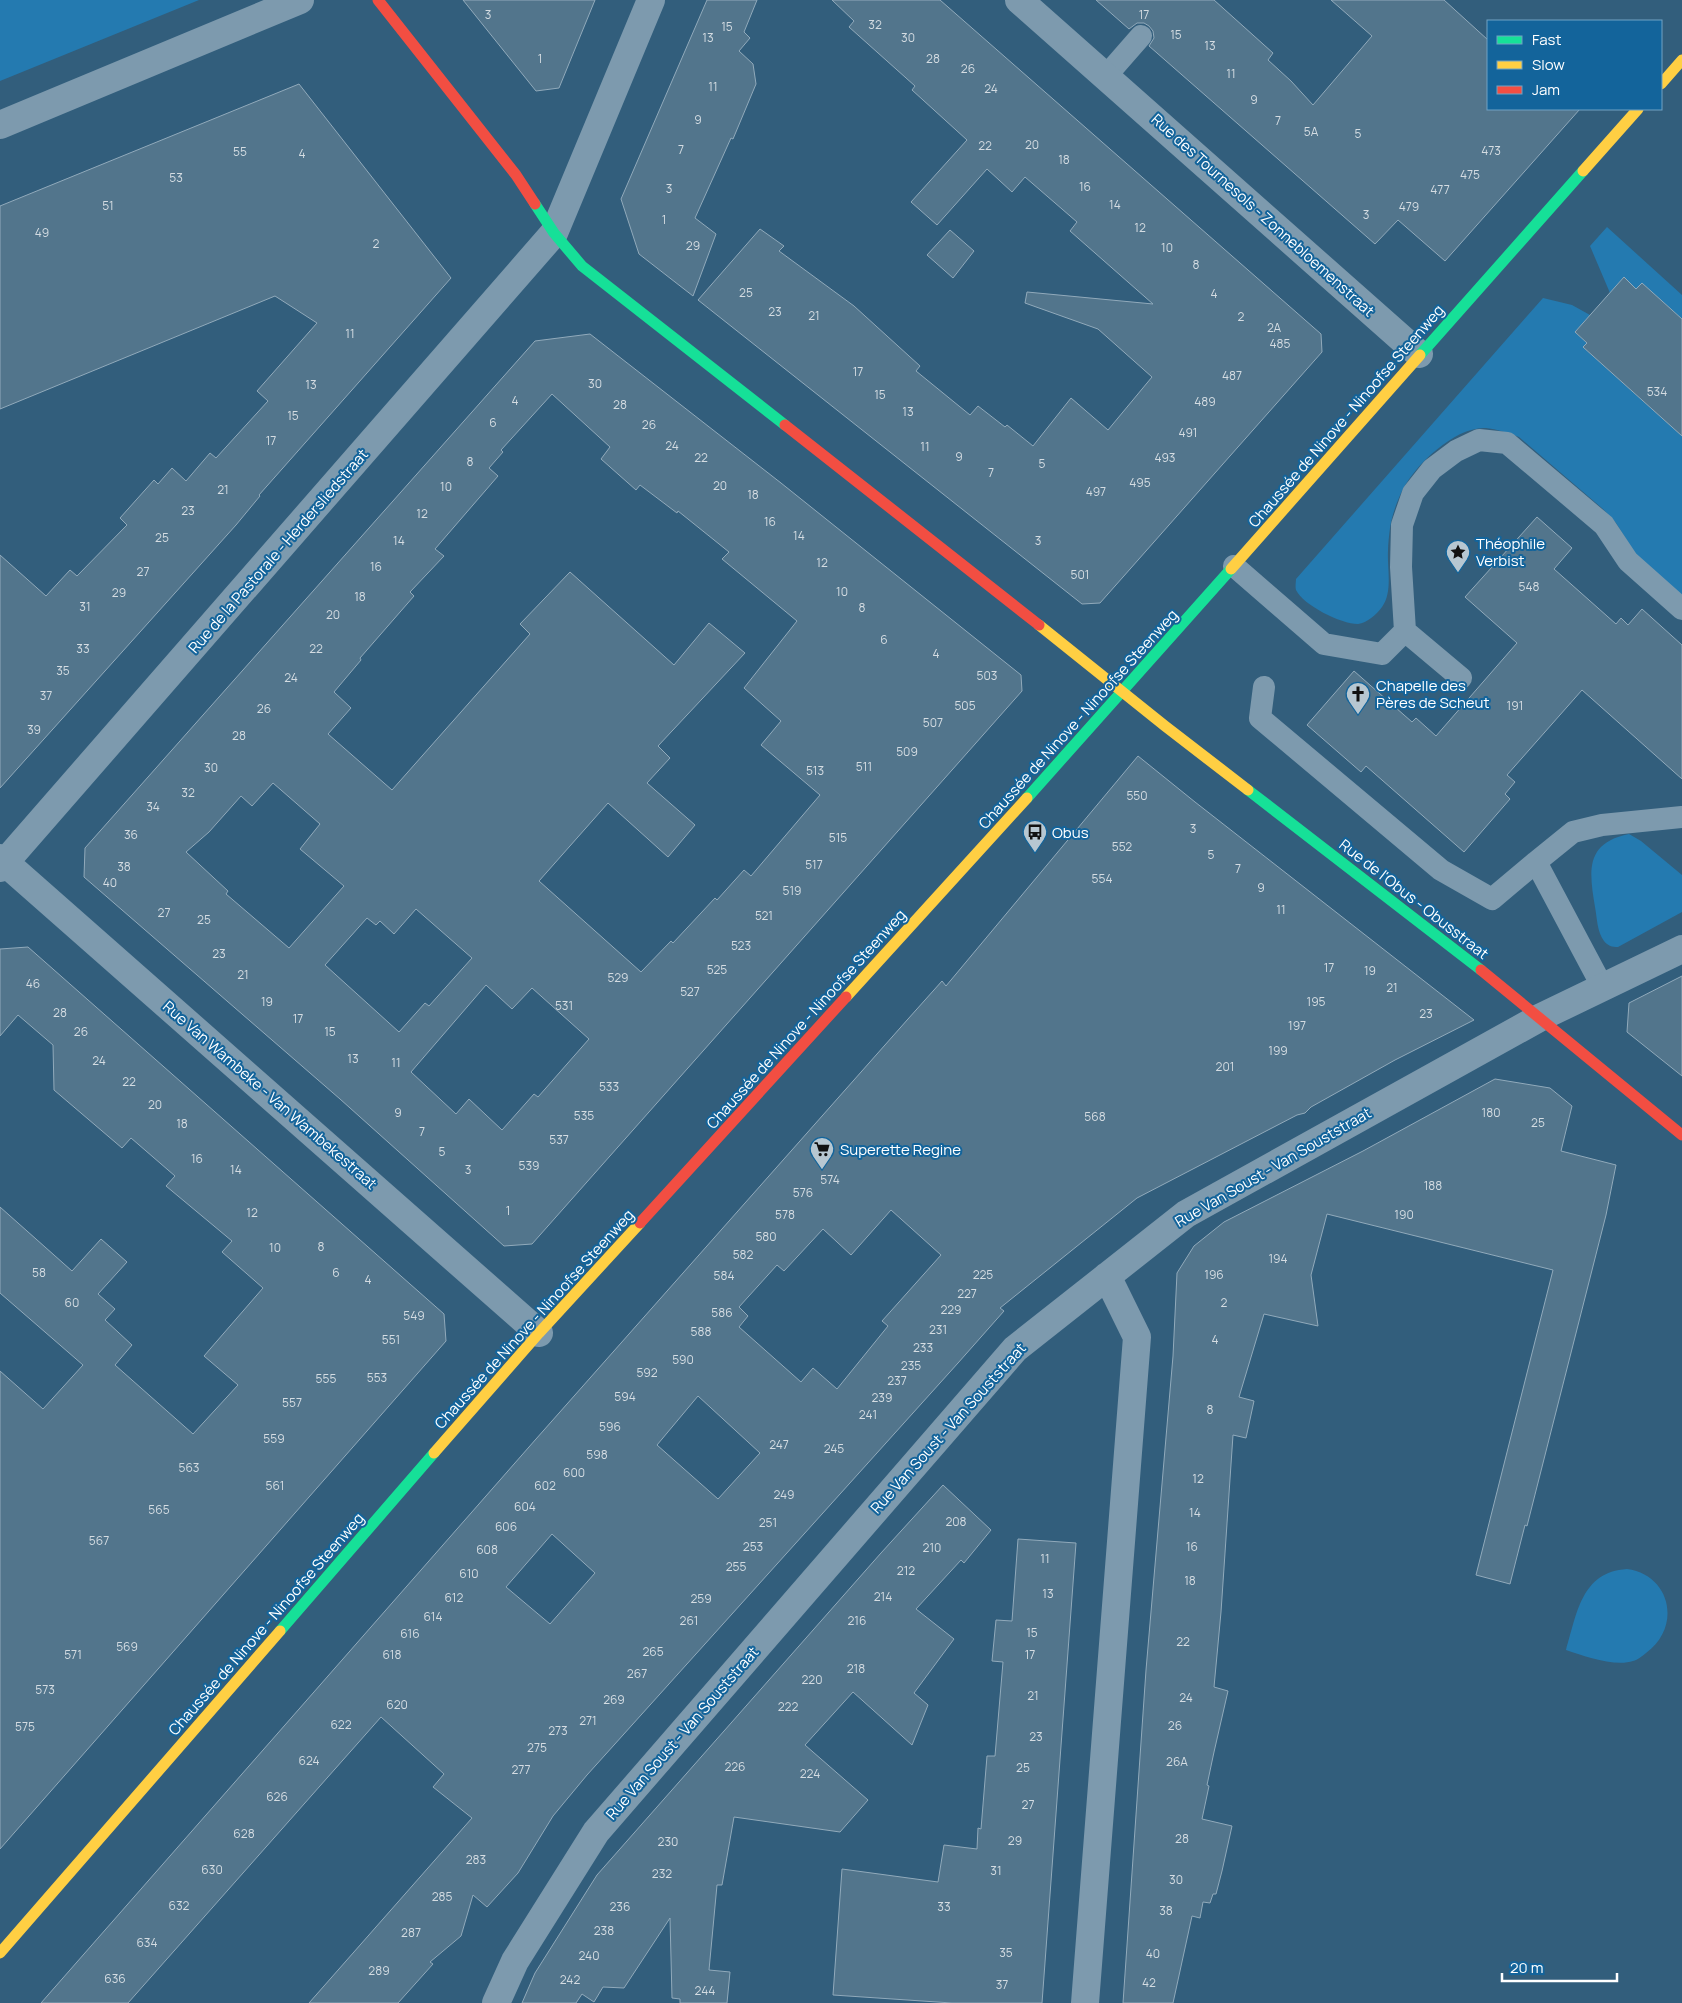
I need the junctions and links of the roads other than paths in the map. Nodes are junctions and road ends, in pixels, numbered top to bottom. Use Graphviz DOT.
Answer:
graph roads {
  1 [pos="300,0"];
  2 [pos="378,0"];
  3 [pos="651,0"];
  4 [pos="1019,0"];
  5 [pos="1141,36"];
  6 [pos="1682,60"];
  7 [pos="1106,76"];
  8 [pos="1662,83"];
  9 [pos="1637,110"];
  10 [pos="0,124"];
  11 [pos="554,233"];
  12 [pos="1419,354"];
  13 [pos="1234,566"];
  14 [pos="1682,609"];
  15 [pos="1405,631"];
  16 [pos="1460,678"];
  17 [pos="1264,687"];
  18 [pos="1123,692"];
  19 [pos="1682,817"];
  20 [pos="1536,862"];
  21 [pos="2,863"];
  22 [pos="1682,949"];
  23 [pos="1602,986"];
  24 [pos="1541,1018"];
  25 [pos="1682,1134"];
  26 [pos="1107,1276"];
  27 [pos="539,1333"];
  28 [pos="0,1953"];
  29 [pos="496,2003"];
  30 [pos="1086,2003"];
  1 -- 10 [label="street"];
  2 -- 11 [label="main road, Rue de l'Obus - Obusstraat"];
  3 -- 11 [label="street, Rue de la Pastorale - Herdersliedstraat"];
  4 -- 7 [label="street, Rue des Tournesols - Zonnebloemenstraat"];
  5 -- 7 [label="lane"];
  6 -- 8 [label="main road"];
  7 -- 12 [label="street, Rue des Tournesols - Zonnebloemenstraat"];
  9 -- 12 [label="main road, Chaussée de Ninove - Ninoofse Steenweg"];
  11 -- 18 [label="main road, Rue de l'Obus - Obusstraat"];
  11 -- 21 [label="street, Rue de la Pastorale - Herdersliedstraat"];
  12 -- 13 [label="main road, Chaussée de Ninove - Ninoofse Steenweg"];
  13 -- 15 [label="lane"];
  13 -- 18 [label="main road, Chaussée de Ninove - Ninoofse Steenweg"];
  14 -- 15 [label="lane"];
  15 -- 16 [label="lane"];
  17 -- 20 [label="lane"];
  18 -- 24 [label="main road, Rue de l'Obus - Obusstraat"];
  18 -- 27 [label="main road, Chaussée de Ninove - Ninoofse Steenweg"];
  19 -- 20 [label="lane"];
  20 -- 23 [label="lane"];
  21 -- 27 [label="street, Rue Van Wambeke - Van Wambekestraat"];
  22 -- 23 [label="street, Rue Van Soust - Van Souststraat"];
  23 -- 24 [label="street, Rue Van Soust - Van Souststraat"];
  24 -- 25 [label="main road, Rue de l'Obus - Obusstraat"];
  24 -- 26 [label="street, Rue Van Soust - Van Souststraat"];
  26 -- 29 [label="street, Rue Van Soust - Van Souststraat"];
  26 -- 30 [label="street"];
  27 -- 28 [label="main road, Chaussée de Ninove - Ninoofse Steenweg"];
}
